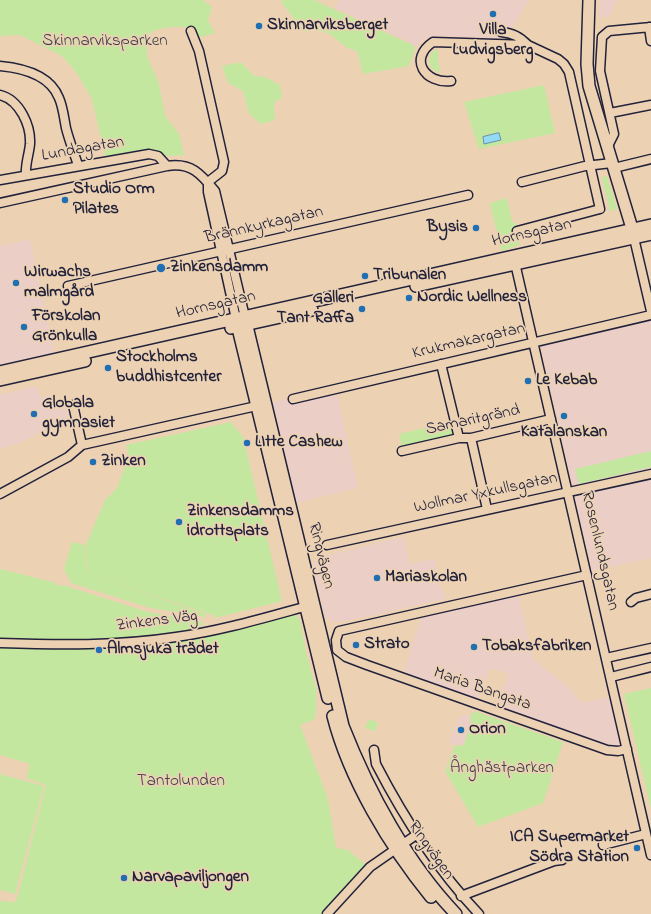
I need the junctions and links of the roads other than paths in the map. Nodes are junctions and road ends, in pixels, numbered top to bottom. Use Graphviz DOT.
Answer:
graph roads {
  1 [pos="589,0"];
  2 [pos="650,27"];
  3 [pos="191,31"];
  4 [pos="502,32"];
  5 [pos="651,41"];
  6 [pos="528,45"];
  7 [pos="0,66"];
  8 [pos="451,81"];
  9 [pos="0,95"];
  10 [pos="651,105"];
  11 [pos="610,113"];
  12 [pos="607,148"];
  13 [pos="651,159"];
  14 [pos="78,166"];
  15 [pos="167,166"];
  16 [pos="591,166"];
  17 [pos="613,166"];
  18 [pos="192,169"];
  19 [pos="26,175"];
  20 [pos="0,180"];
  21 [pos="208,182"];
  22 [pos="522,182"];
  23 [pos="468,195"];
  24 [pos="0,203"];
  25 [pos="651,225"];
  26 [pos="517,231"];
  27 [pos="633,233"];
  28 [pos="651,234"];
  29 [pos="225,250"];
  30 [pos="514,259"];
  31 [pos="68,286"];
  32 [pos="651,311"];
  33 [pos="651,315"];
  34 [pos="241,322"];
  35 [pos="533,342"];
  36 [pos="441,364"];
  37 [pos="0,372"];
  38 [pos="0,380"];
  39 [pos="293,399"];
  40 [pos="73,405"];
  41 [pos="262,405"];
  42 [pos="551,419"];
  43 [pos="459,438"];
  44 [pos="471,438"];
  45 [pos="82,445"];
  46 [pos="402,451"];
  47 [pos="651,474"];
  48 [pos="568,492"];
  49 [pos="0,494"];
  50 [pos="487,509"];
  51 [pos="327,545"];
  52 [pos="587,575"];
  53 [pos="651,594"];
  54 [pos="631,602"];
  55 [pos="310,606"];
  56 [pos="0,643"];
  57 [pos="651,648"];
  58 [pos="606,658"];
  59 [pos="651,667"];
  60 [pos="611,677"];
  61 [pos="627,749"];
  62 [pos="374,750"];
  63 [pos="646,834"];
  64 [pos="416,835"];
  65 [pos="603,845"];
  66 [pos="400,847"];
  67 [pos="651,855"];
  68 [pos="562,860"];
  69 [pos="461,896"];
  70 [pos="327,914"];
  71 [pos="446,914"];
  72 [pos="456,914"];
  73 [pos="479,914"];
  1 -- 12 [label="main road"];
  2 -- 5 [label="street"];
  2 -- 11 [label="street"];
  3 -- 21 [label="street"];
  4 -- 6 [label="street"];
  6 -- 8 [label="street"];
  6 -- 16 [label="street"];
  7 -- 14 [label="street"];
  9 -- 19 [label="street"];
  10 -- 11 [label="street"];
  11 -- 12 [label="street"];
  12 -- 17 [label="main road"];
  13 -- 17 [label="street"];
  14 -- 15 [label="street, Lundagatan"];
  14 -- 19 [label="street, Lundagatan"];
  15 -- 18 [label="street, Lundagatan"];
  15 -- 24 [label="street, Lundagatan"];
  16 -- 17 [label="street"];
  16 -- 22 [label="street"];
  16 -- 26 [label="street"];
  17 -- 27 [label="main road"];
  18 -- 21 [label="street, Ringvägen"];
  19 -- 20 [label="street, Lundagatan"];
  21 -- 29 [label="street, Ringvägen"];
  23 -- 29 [label="street, Brännkyrkagatan"];
  25 -- 27 [label="main road, Hornsgatan"];
  27 -- 28 [label="main road, Hornsgatan"];
  27 -- 30 [label="main road, Hornsgatan"];
  27 -- 32 [label="street"];
  29 -- 31 [label="street, Brännkyrkagatan"];
  29 -- 34 [label="street, Ringvägen"];
  30 -- 34 [label="main road, Hornsgatan"];
  30 -- 35 [label="street, Rosenlundsgatan"];
  33 -- 35 [label="street, Krukmakargatan"];
  34 -- 37 [label="main road, Hornsgatan"];
  34 -- 38 [label="main road, Hornsgatan"];
  34 -- 41 [label="main road, Ringvägen"];
  35 -- 36 [label="street, Krukmakargatan"];
  35 -- 42 [label="street, Rosenlundsgatan"];
  36 -- 39 [label="street, Krukmakargatan"];
  36 -- 43 [label="street"];
  40 -- 45 [label="street"];
  41 -- 45 [label="street"];
  41 -- 55 [label="main road, Ringvägen"];
  42 -- 44 [label="street, Samaritgränd"];
  42 -- 48 [label="street, Rosenlundsgatan"];
  43 -- 44 [label="street, Samaritgränd"];
  43 -- 46 [label="street, Samaritgränd"];
  44 -- 50 [label="street"];
  45 -- 49 [label="street"];
  47 -- 48 [label="street, Wollmar Yxkullsgatan"];
  48 -- 50 [label="street, Wollmar Yxkullsgatan"];
  48 -- 52 [label="street, Rosenlundsgatan"];
  50 -- 51 [label="street, Wollmar Yxkullsgatan"];
  52 -- 58 [label="street, Rosenlundsgatan"];
  52 -- 61 [label="street, Maria Bangata"];
  53 -- 54 [label="street"];
  55 -- 56 [label="street, Zinkens Väg"];
  55 -- 66 [label="main road, Ringvägen"];
  57 -- 58 [label="street"];
  58 -- 60 [label="street, Rosenlundsgatan"];
  59 -- 60 [label="street"];
  60 -- 61 [label="street, Rosenlundsgatan"];
  61 -- 63 [label="street, Rosenlundsgatan"];
  62 -- 64 [label="street, Ringvägen"];
  63 -- 65 [label="street"];
  63 -- 67 [label="street, Rosenlundsgatan"];
  64 -- 66 [label="street"];
  64 -- 69 [label="street, Ringvägen"];
  66 -- 70 [label="street"];
  66 -- 71 [label="main road, Ringvägen"];
  66 -- 72 [label="main road, Ringvägen"];
  68 -- 69 [label="street"];
  69 -- 73 [label="street, Ringvägen"];
}
